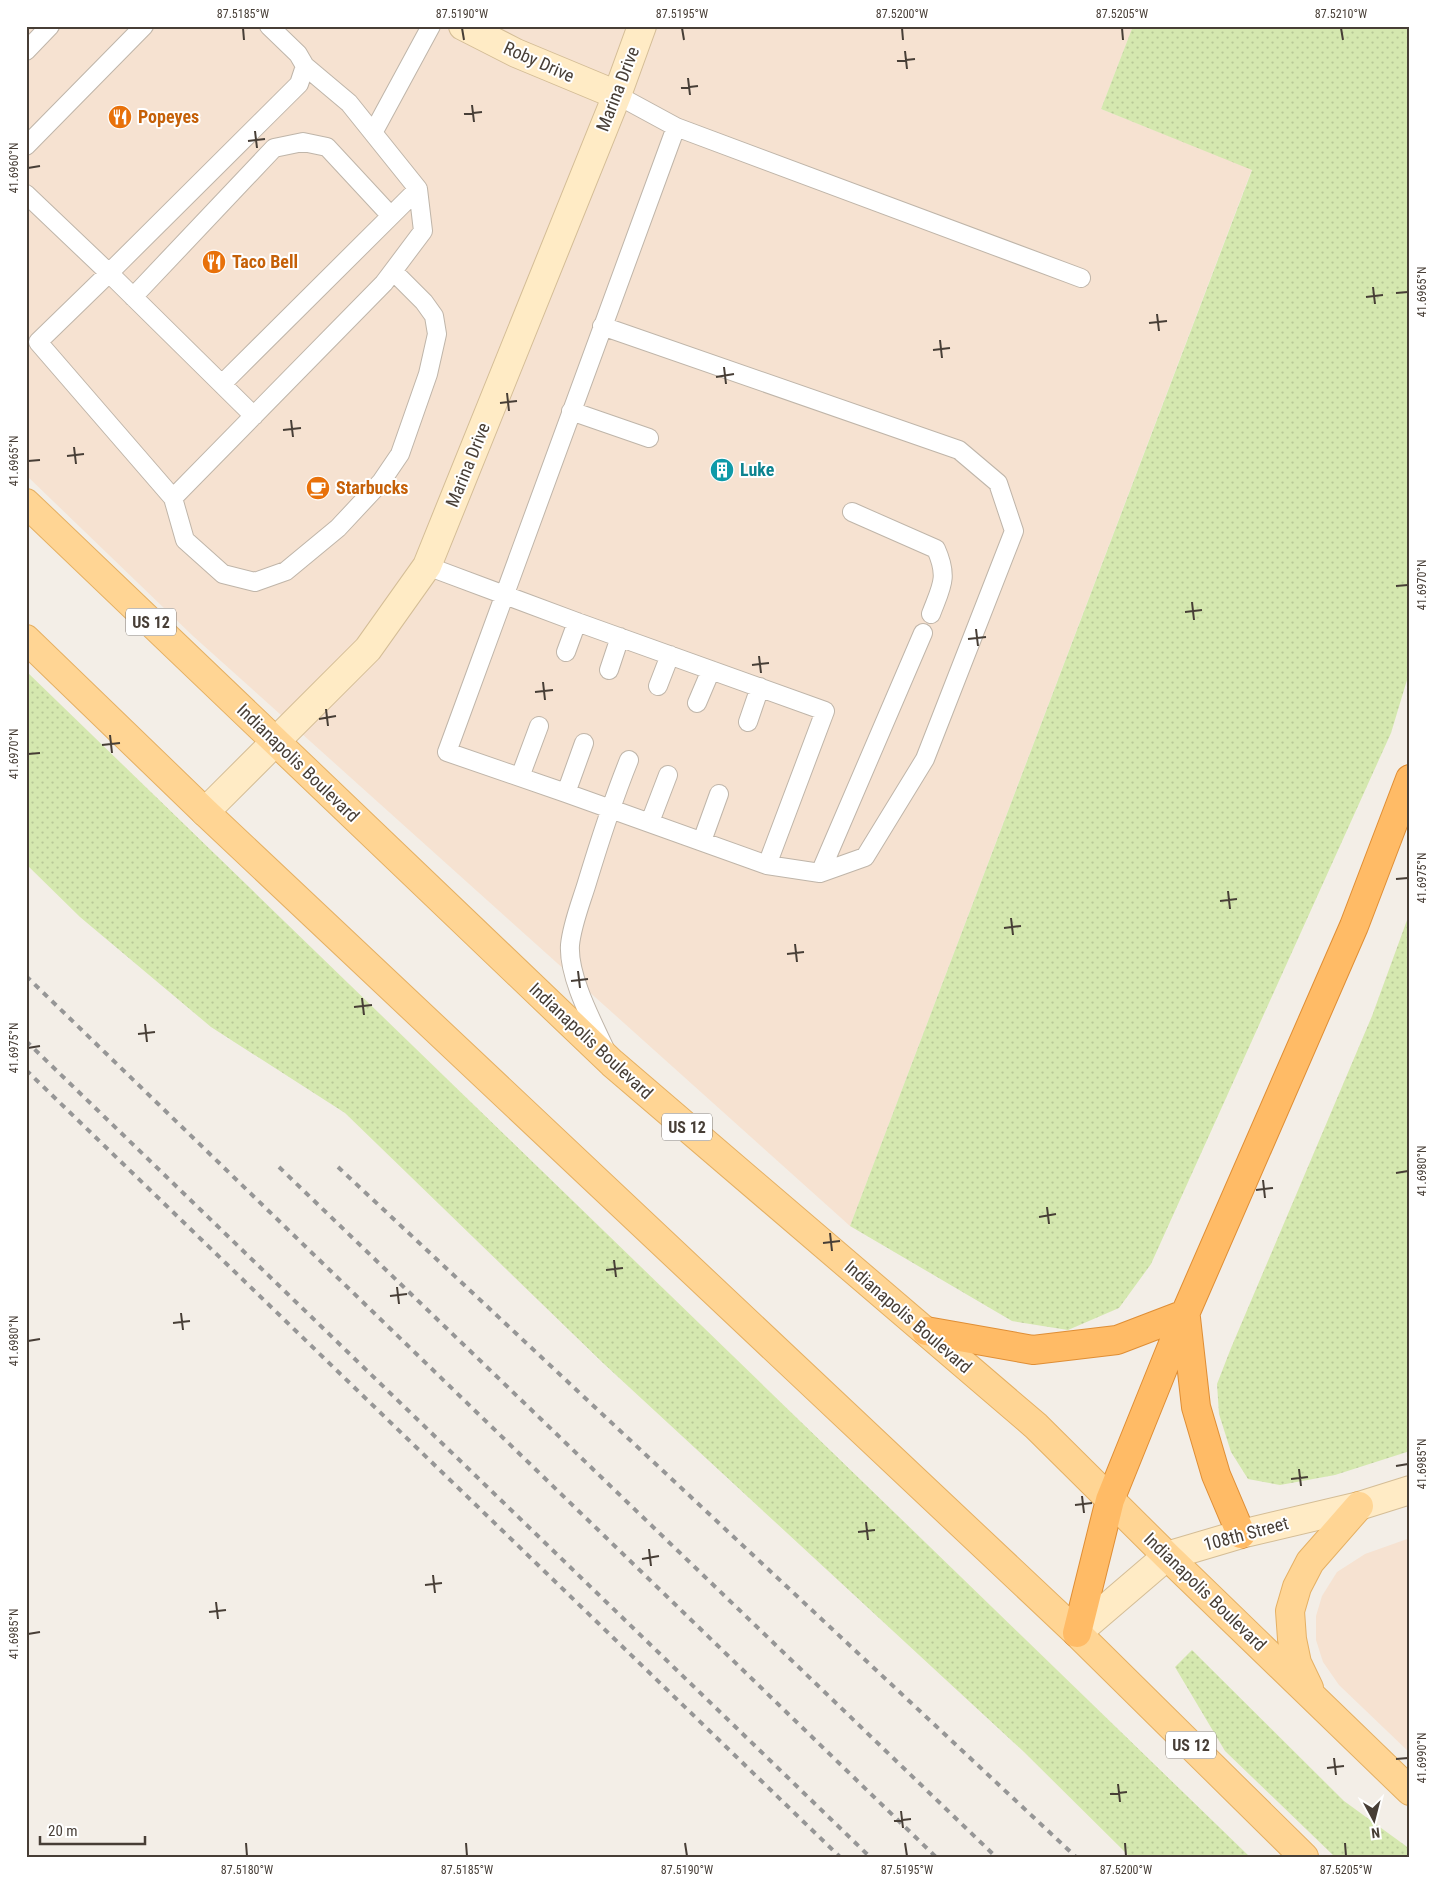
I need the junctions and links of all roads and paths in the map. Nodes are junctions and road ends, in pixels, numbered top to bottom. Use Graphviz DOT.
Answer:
graph roads {
  1 [pos="50,26"];
  2 [pos="144,26"];
  3 [pos="269,26"];
  4 [pos="431,26"];
  5 [pos="463,26"];
  6 [pos="642,26"];
  7 [pos="26,51"];
  8 [pos="305,66"];
  9 [pos="617,95"];
  10 [pos="676,127"];
  11 [pos="373,133"];
  12 [pos="26,146"];
  13 [pos="418,188"];
  14 [pos="26,194"];
  15 [pos="391,216"];
  16 [pos="393,271"];
  17 [pos="109,273"];
  18 [pos="1081,278"];
  19 [pos="133,297"];
  20 [pos="602,326"];
  21 [pos="222,384"];
  22 [pos="571,411"];
  23 [pos="254,416"];
  24 [pos="649,438"];
  25 [pos="173,498"];
  26 [pos="26,503"];
  27 [pos="852,512"];
  28 [pos="427,566"];
  29 [pos="504,594"];
  30 [pos="931,614"];
  31 [pos="577,622"];
  32 [pos="924,632"];
  33 [pos="620,637"];
  34 [pos="26,639"];
  35 [pos="566,652"];
  36 [pos="670,655"];
  37 [pos="608,670"];
  38 [pos="711,670"];
  39 [pos="658,686"];
  40 [pos="760,687"];
  41 [pos="697,703"];
  42 [pos="748,722"];
  43 [pos="539,726"];
  44 [pos="275,742"];
  45 [pos="584,743"];
  46 [pos="629,760"];
  47 [pos="668,775"];
  48 [pos="520,777"];
  49 [pos="1410,779"];
  50 [pos="566,792"];
  51 [pos="719,794"];
  52 [pos="610,808"];
  53 [pos="205,812"];
  54 [pos="650,822"];
  55 [pos="702,841"];
  56 [pos="767,865"];
  57 [pos="820,873"];
  58 [pos="612,1063"];
  59 [pos="1185,1314"];
  60 [pos="926,1331"];
  61 [pos="1410,1490"];
  62 [pos="1110,1500"];
  63 [pos="1359,1506"];
  64 [pos="1241,1534"];
  65 [pos="1167,1556"];
  66 [pos="1078,1633"];
  67 [pos="1312,1697"];
  68 [pos="1410,1791"];
  69 [pos="1304,1857"];
  1 -- 7 [label="lane"];
  2 -- 12 [label="lane"];
  3 -- 8 [label="lane"];
  4 -- 11 [label="lane"];
  5 -- 9 [label="street, Roby Drive"];
  6 -- 9 [label="street, Marina Drive"];
  8 -- 11 [label="lane"];
  8 -- 17 [label="lane"];
  9 -- 10 [label="lane"];
  9 -- 28 [label="street, Marina Drive"];
  10 -- 18 [label="lane"];
  10 -- 20 [label="lane"];
  11 -- 13 [label="lane"];
  13 -- 15 [label="lane"];
  13 -- 16 [label="lane"];
  14 -- 17 [label="lane"];
  15 -- 19 [label="lane"];
  15 -- 21 [label="lane"];
  16 -- 23 [label="lane"];
  16 -- 25 [label="lane"];
  17 -- 19 [label="lane"];
  17 -- 25 [label="lane"];
  19 -- 21 [label="lane"];
  20 -- 22 [label="lane"];
  20 -- 57 [label="lane"];
  21 -- 23 [label="lane"];
  22 -- 24 [label="lane"];
  22 -- 29 [label="lane"];
  23 -- 25 [label="lane"];
  26 -- 44 [label="main road, Indianapolis Boulevard / US 12"];
  27 -- 30 [label="lane"];
  28 -- 29 [label="lane"];
  28 -- 44 [label="street, Marina Drive"];
  29 -- 31 [label="lane"];
  29 -- 48 [label="lane"];
  31 -- 33 [label="lane"];
  31 -- 35 [label="lane"];
  32 -- 57 [label="lane"];
  33 -- 36 [label="lane"];
  33 -- 37 [label="lane"];
  34 -- 53 [label="main road, US 12"];
  36 -- 38 [label="lane"];
  36 -- 39 [label="lane"];
  38 -- 40 [label="lane"];
  38 -- 41 [label="lane"];
  40 -- 42 [label="lane"];
  40 -- 56 [label="lane"];
  43 -- 48 [label="lane"];
  44 -- 53 [label="street, Marina Drive"];
  44 -- 58 [label="main road, Indianapolis Boulevard / US 12"];
  45 -- 50 [label="lane"];
  46 -- 52 [label="lane"];
  47 -- 54 [label="lane"];
  48 -- 50 [label="lane"];
  49 -- 59 [label="highway"];
  50 -- 52 [label="lane"];
  51 -- 55 [label="lane"];
  52 -- 54 [label="lane"];
  52 -- 58 [label="lane"];
  53 -- 66 [label="main road, US 12"];
  54 -- 55 [label="lane"];
  55 -- 56 [label="lane"];
  56 -- 57 [label="lane"];
  58 -- 60 [label="main road, Indianapolis Boulevard / US 12"];
  59 -- 60 [label="highway"];
  59 -- 62 [label="highway"];
  59 -- 64 [label="highway"];
  60 -- 62 [label="main road, Indianapolis Boulevard / US 12"];
  61 -- 63 [label="street, 108th Street"];
  62 -- 65 [label="main road, Indianapolis Boulevard / US 12"];
  62 -- 66 [label="highway"];
  63 -- 64 [label="street, 108th Street"];
  63 -- 67 [label="main road"];
  64 -- 65 [label="street, 108th Street"];
  65 -- 66 [label="street, 108th Street"];
  65 -- 67 [label="main road, Indianapolis Boulevard / US 12"];
  66 -- 69 [label="main road, US 12"];
  67 -- 68 [label="main road, Indianapolis Boulevard / US 12"];
}
